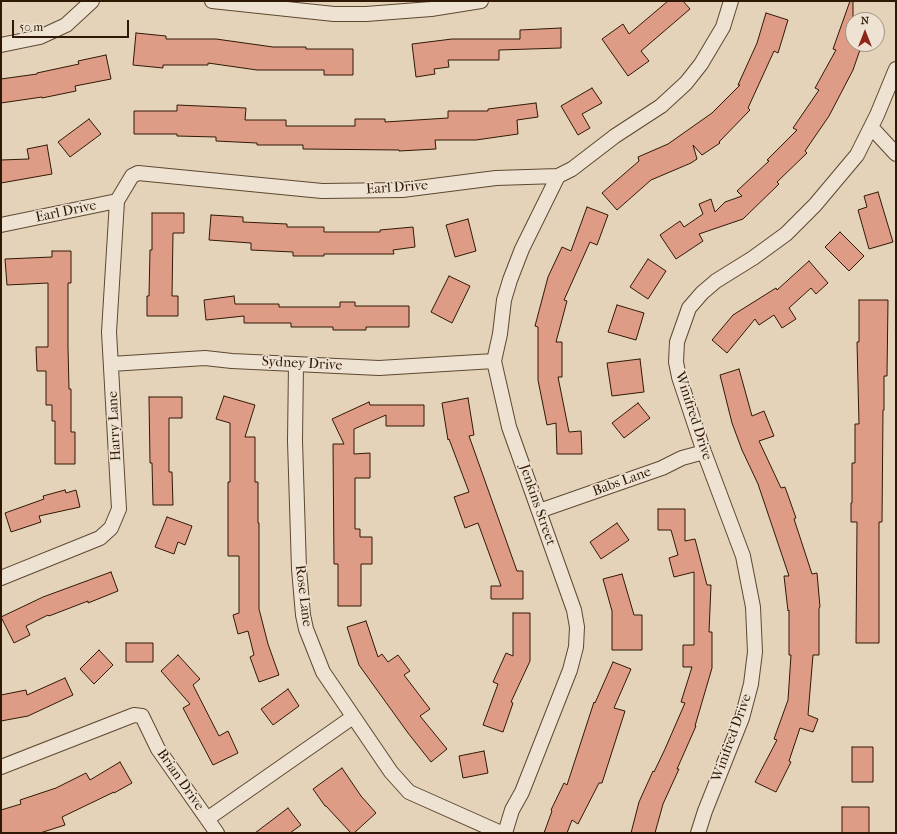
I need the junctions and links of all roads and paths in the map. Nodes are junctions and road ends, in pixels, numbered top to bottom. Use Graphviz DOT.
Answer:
graph roads {
  1 [pos="92,1"];
  2 [pos="212,1"];
  3 [pos="481,1"];
  4 [pos="731,1"];
  5 [pos="1,45"];
  6 [pos="896,69"];
  7 [pos="871,127"];
  8 [pos="896,154"];
  9 [pos="558,176"];
  10 [pos="117,201"];
  11 [pos="1,225"];
  12 [pos="494,361"];
  13 [pos="111,364"];
  14 [pos="296,364"];
  15 [pos="704,452"];
  16 [pos="539,511"];
  17 [pos="1,578"];
  18 [pos="353,717"];
  19 [pos="1,767"];
  20 [pos="207,819"];
  21 [pos="217,833"];
  22 [pos="501,833"];
  23 [pos="505,833"];
  24 [pos="698,833"];
  1 -- 5 [label="street"];
  2 -- 3 [label="street"];
  4 -- 9 [label="street, Earl Drive"];
  6 -- 7 [label="street, Winifred Drive"];
  7 -- 8 [label="street"];
  7 -- 15 [label="street, Winifred Drive"];
  9 -- 10 [label="street, Earl Drive"];
  9 -- 12 [label="street, Jenkins Street"];
  10 -- 11 [label="street, Earl Drive"];
  10 -- 13 [label="street, Harry Lane"];
  12 -- 14 [label="street, Sydney Drive"];
  12 -- 16 [label="street, Jenkins Street"];
  13 -- 14 [label="street, Sydney Drive"];
  13 -- 17 [label="street, Harry Lane"];
  14 -- 18 [label="street, Rose Lane"];
  15 -- 16 [label="street, Babs Lane"];
  15 -- 24 [label="street, Winifred Drive"];
  16 -- 23 [label="street, Jenkins Street"];
  18 -- 20 [label="street, Brian Drive"];
  18 -- 22 [label="street, Rose Lane"];
  19 -- 20 [label="street, Brian Drive"];
  20 -- 21 [label="street"];
}
